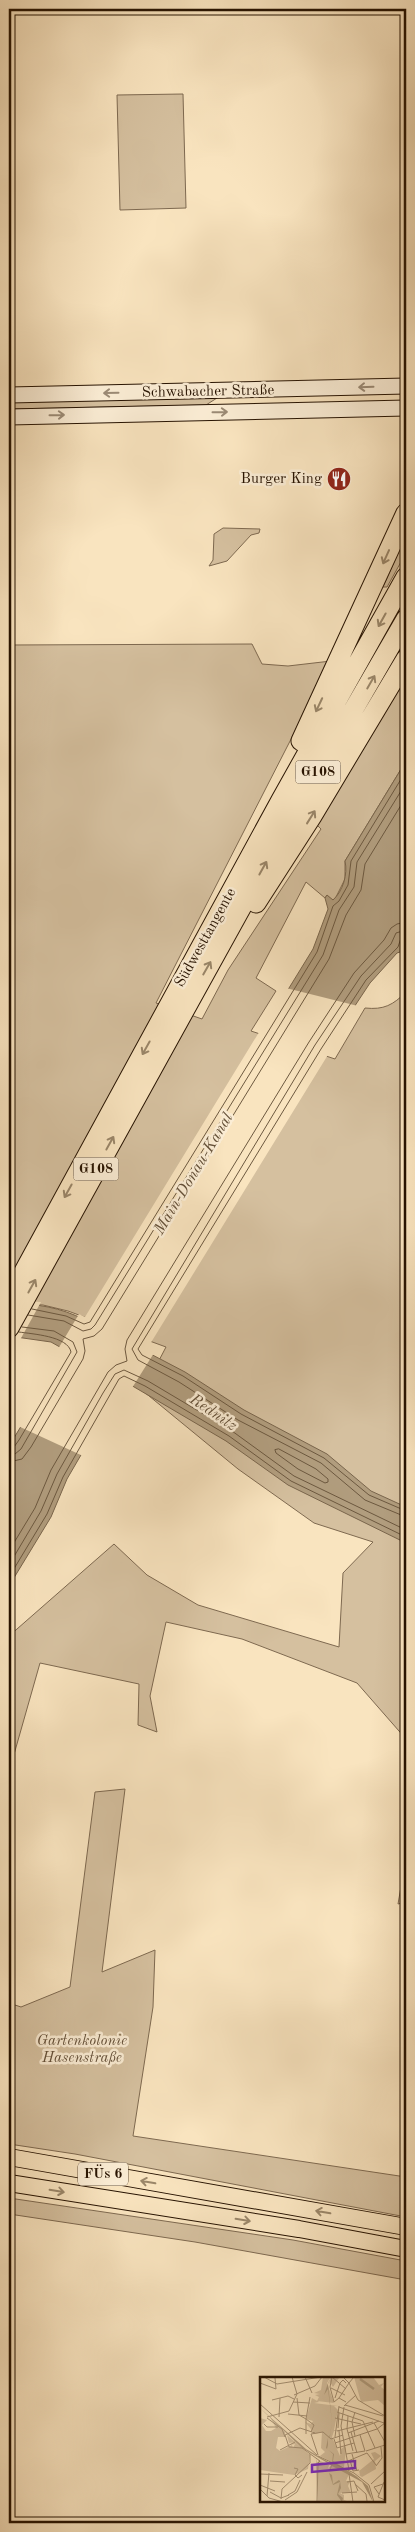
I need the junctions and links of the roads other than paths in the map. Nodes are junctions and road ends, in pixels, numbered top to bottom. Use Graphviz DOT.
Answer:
graph roads {
  1 [pos="406,386"];
  2 [pos="9,395"];
  3 [pos="406,408"];
  4 [pos="9,416"];
  5 [pos="406,513"];
  6 [pos="406,578"];
  7 [pos="406,619"];
  8 [pos="406,659"];
  9 [pos="250,858"];
  10 [pos="231,926"];
  11 [pos="176,1008"];
  12 [pos="9,1299"];
  13 [pos="9,1328"];
  14 [pos="9,2157"];
  15 [pos="9,2183"];
  16 [pos="406,2227"];
  17 [pos="406,2249"];
  1 -- 2 [label="main road, Schwabacher Straße, one-way"];
  4 -- 3 [label="main road, Schwabacher Straße, one-way"];
  5 -- 9 [label="highway, one-way"];
  6 -- 9 [label="highway, Südwesttangente / G108, one-way"];
  10 -- 7 [label="highway, Südwesttangente / G108, one-way"];
  10 -- 8 [label="highway, one-way"];
  9 -- 11 [label="highway, Südwesttangente / G108"];
  11 -- 10 [label="highway, Südwesttangente / G108, one-way"];
  11 -- 12 [label="highway, Südwesttangente / G108, one-way"];
  13 -- 11 [label="highway, Südwesttangente / G108, one-way"];
  16 -- 14 [label="main road, FÜs 6, one-way"];
  15 -- 17 [label="main road, FÜs 6, one-way"];
}
